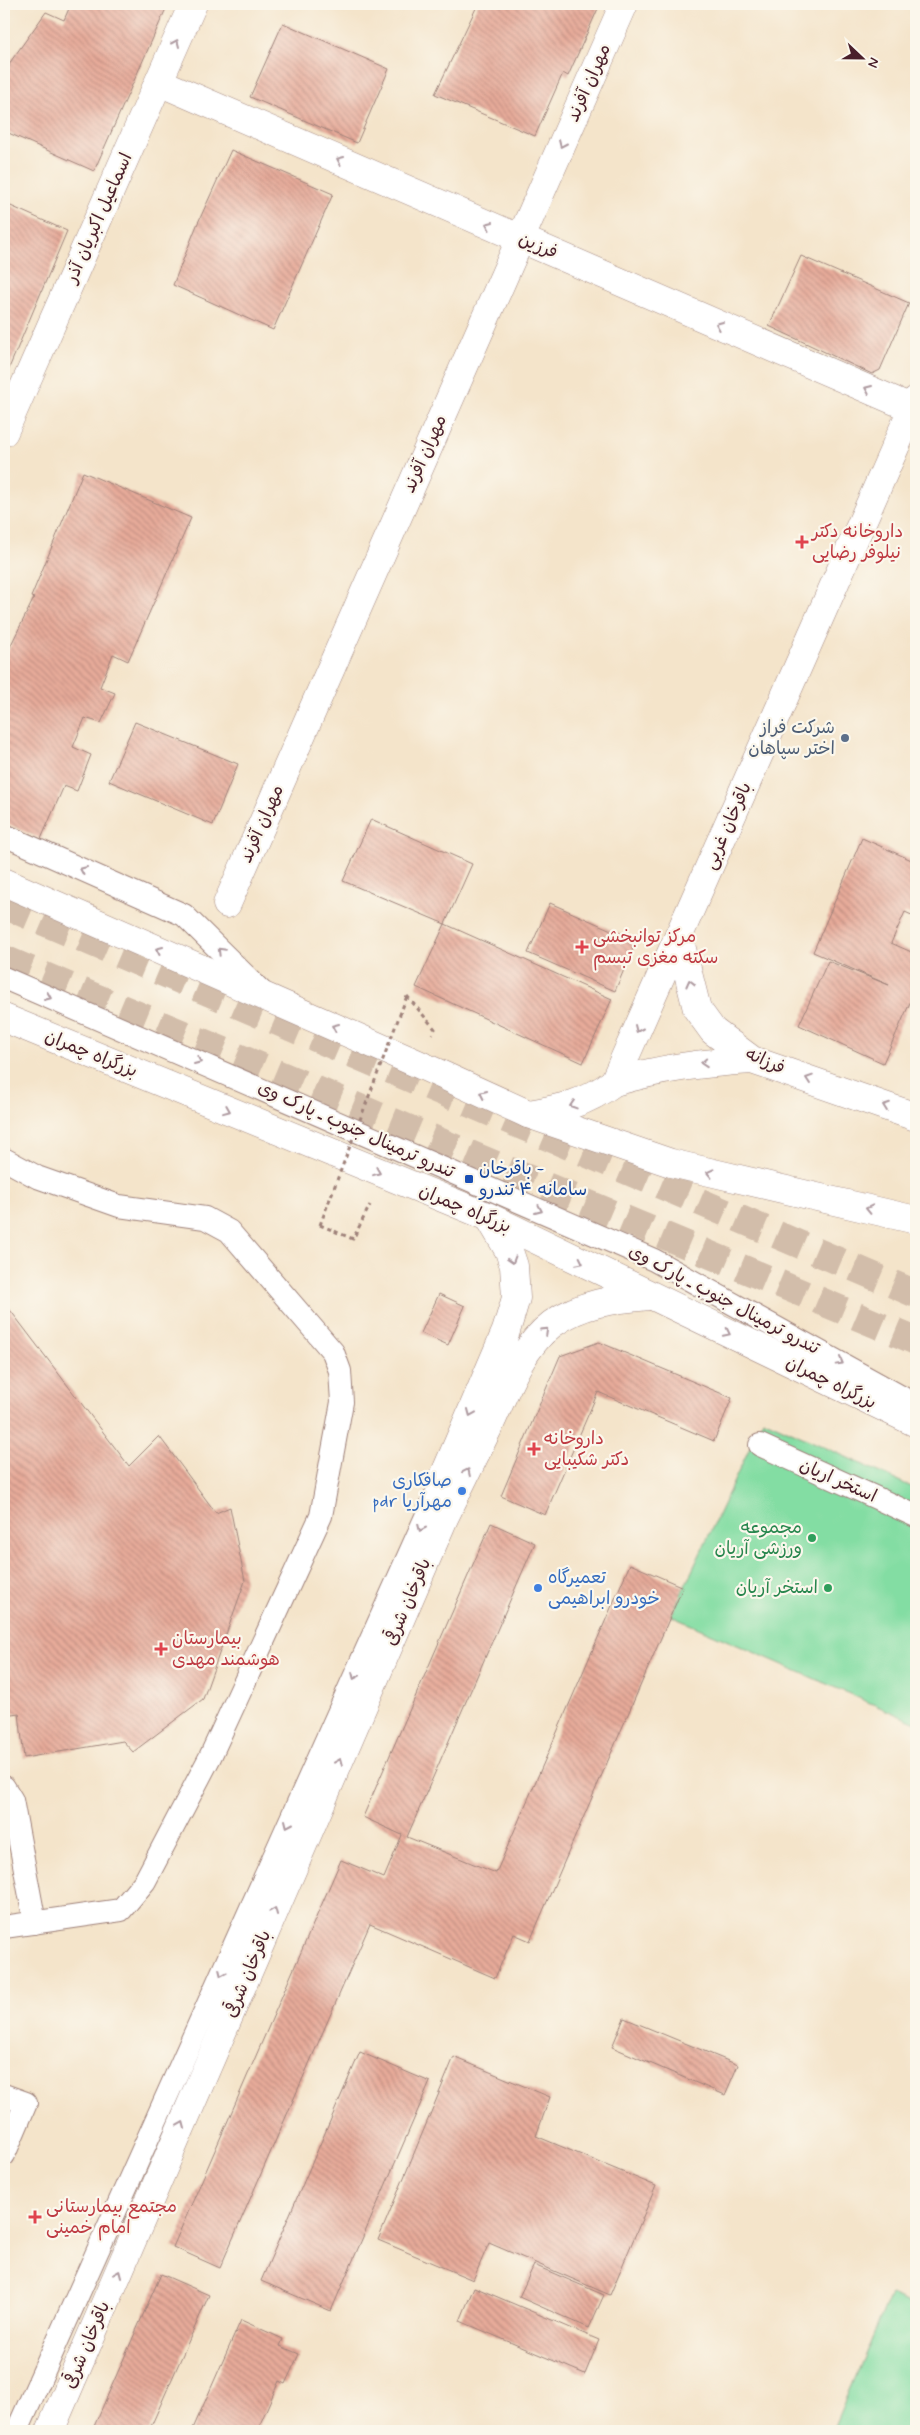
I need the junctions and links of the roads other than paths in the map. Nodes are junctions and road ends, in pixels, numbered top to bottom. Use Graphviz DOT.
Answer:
graph roads {
  1 [pos="193,4"];
  2 [pos="624,4"];
  3 [pos="159,82"];
  4 [pos="520,239"];
  5 [pos="915,407"];
  6 [pos="4,432"];
  7 [pos="4,835"];
  8 [pos="4,882"];
  9 [pos="227,904"];
  10 [pos="680,937"];
  11 [pos="4,978"];
  12 [pos="268,998"];
  13 [pos="4,1018"];
  14 [pos="752,1060"];
  15 [pos="614,1082"];
  16 [pos="528,1114"];
  17 [pos="916,1118"];
  18 [pos="4,1159"];
  19 [pos="490,1217"];
  20 [pos="916,1220"];
  21 [pos="649,1296"];
  22 [pos="916,1405"];
  23 [pos="916,1423"];
  24 [pos="760,1445"];
  25 [pos="441,1483"];
  26 [pos="446,1516"];
  27 [pos="916,1516"];
  28 [pos="4,1788"];
  29 [pos="35,1923"];
  30 [pos="4,1927"];
  31 [pos="4,2094"];
  32 [pos="4,2155"];
  33 [pos="17,2431"];
  34 [pos="50,2431"];
  3 -- 1 [label="main road, اسماعیل اکبریان آذر, one-way"];
  2 -- 4 [label="main road, مهران آفرند, one-way"];
  4 -- 3 [label="main road, فرزین, one-way"];
  3 -- 6 [label="main road, اسماعیل اکبریان آذر"];
  5 -- 4 [label="main road, فرزین, one-way"];
  4 -- 9 [label="main road, مهران آفرند"];
  5 -- 10 [label="main road, باقرخان غربی"];
  12 -- 7 [label="lane, one-way"];
  12 -- 8 [label="main road, one-way"];
  14 -- 10 [label="main road, فرزانه, one-way"];
  10 -- 15 [label="main road, باقرخان غربی, one-way"];
  11 -- 22 [label="lane, تندرو ترمینال جنوب ـ پارک وی, one-way"];
  16 -- 12 [label="main road, one-way"];
  13 -- 19 [label="main road, بزرگراه چمران, one-way"];
  14 -- 15 [label="main road, one-way"];
  17 -- 14 [label="main road, فرزانه, one-way"];
  15 -- 16 [label="main road, one-way"];
  20 -- 16 [label="main road, one-way"];
  18 -- 29 [label="lane"];
  19 -- 21 [label="main road, بزرگراه چمران, one-way"];
  19 -- 25 [label="main road, one-way"];
  21 -- 23 [label="main road, بزرگراه چمران, one-way"];
  26 -- 21 [label="main road, باقرخان شرقی, one-way"];
  24 -- 27 [label="lane, استخر اریان"];
  25 -- 26 [label="main road"];
  25 -- 33 [label="lane, one-way"];
  34 -- 26 [label="main road, باقرخان شرقی, one-way"];
  28 -- 29 [label="lane"];
  29 -- 30 [label="lane"];
  31 -- 32 [label="lane"];
}
